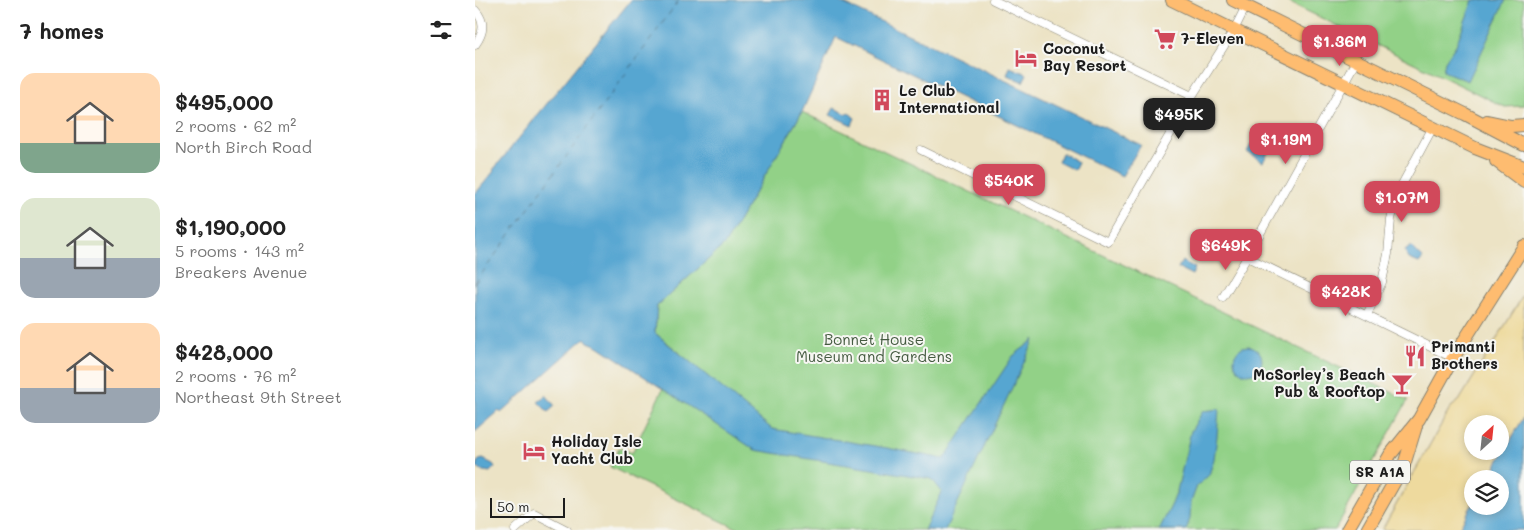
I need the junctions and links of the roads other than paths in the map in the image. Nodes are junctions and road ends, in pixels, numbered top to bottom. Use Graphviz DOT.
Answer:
graph roads {
  1 [pos="993,0"];
  2 [pos="1172,0"];
  3 [pos="1233,0"];
  4 [pos="1246,6"];
  5 [pos="475,10"];
  6 [pos="1234,30"];
  7 [pos="475,46"];
  8 [pos="1356,62"];
  9 [pos="1345,84"];
  10 [pos="1191,96"];
  11 [pos="1465,114"];
  12 [pos="1524,125"];
  13 [pos="1433,127"];
  14 [pos="1524,145"];
  15 [pos="921,150"];
  16 [pos="1484,152"];
  17 [pos="1524,167"];
  18 [pos="1524,182"];
  19 [pos="1524,246"];
  20 [pos="1247,257"];
  21 [pos="1223,297"];
  22 [pos="1367,315"];
  23 [pos="1453,358"];
  24 [pos="1419,419"];
  25 [pos="515,530"];
  26 [pos="567,530"];
  27 [pos="1347,530"];
  28 [pos="1367,530"];
  1 -- 10 [label="street"];
  2 -- 6 [label="main road"];
  3 -- 4 [label="main road"];
  4 -- 6 [label="street"];
  4 -- 8 [label="main road"];
  5 -- 7 [label="street"];
  6 -- 9 [label="main road"];
  6 -- 10 [label="street"];
  8 -- 9 [label="street"];
  8 -- 11 [label="main road"];
  9 -- 13 [label="main road"];
  9 -- 20 [label="street"];
  10 -- 15 [label="street"];
  11 -- 12 [label="main road"];
  11 -- 14 [label="main road"];
  13 -- 16 [label="main road"];
  13 -- 22 [label="street"];
  16 -- 17 [label="main road"];
  16 -- 18 [label="main road"];
  19 -- 23 [label="main road, SR A1A"];
  20 -- 21 [label="street"];
  20 -- 22 [label="street"];
  22 -- 23 [label="street"];
  23 -- 24 [label="main road, SR A1A"];
  24 -- 27 [label="main road, SR A1A"];
  24 -- 28 [label="main road, SR A1A"];
  25 -- 26 [label="street"];
}
